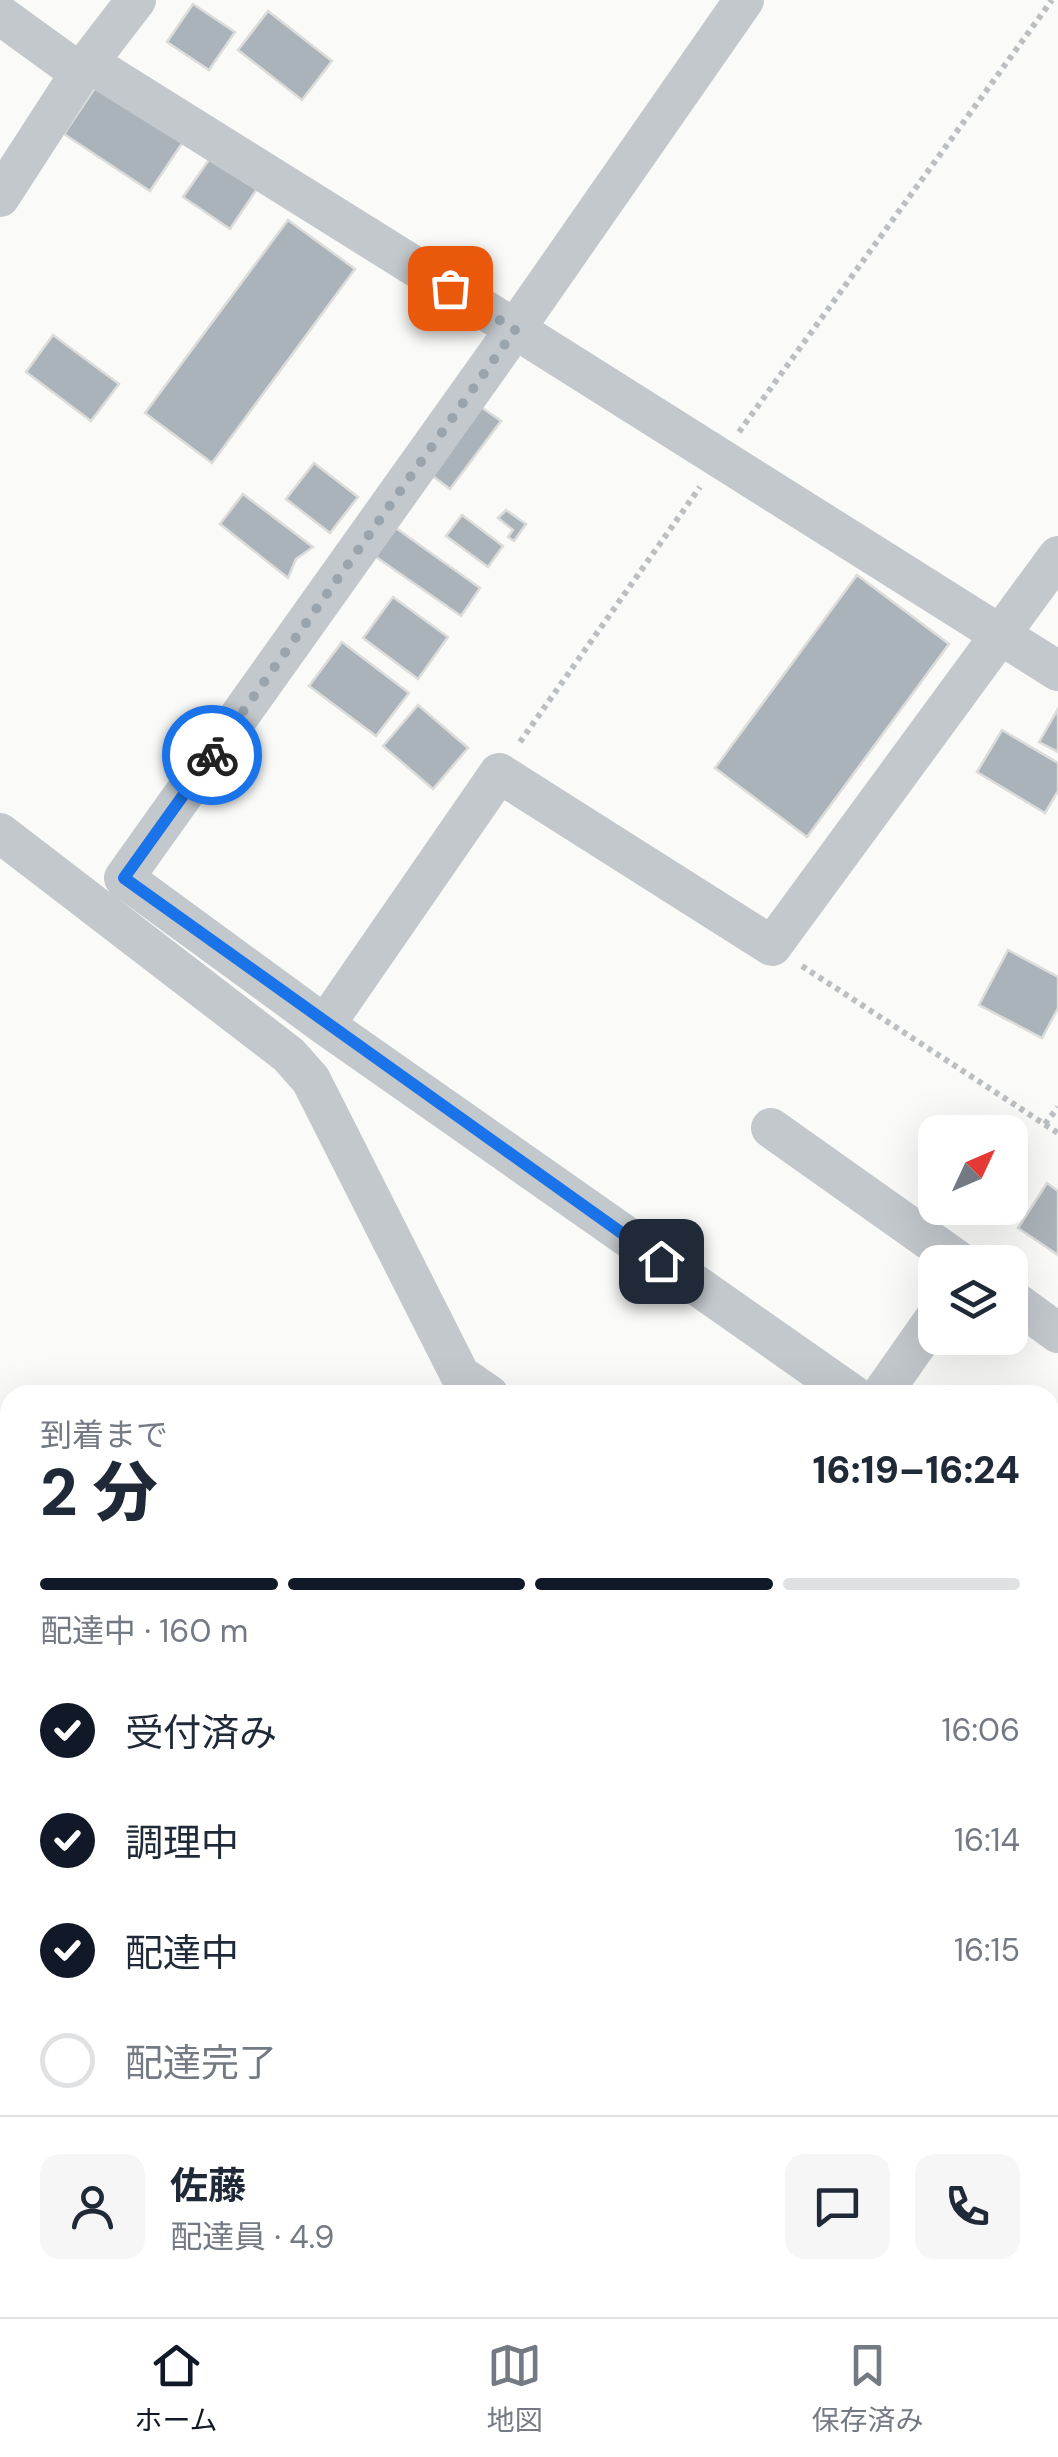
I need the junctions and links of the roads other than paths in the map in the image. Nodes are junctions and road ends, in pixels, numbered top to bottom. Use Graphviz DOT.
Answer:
graph roads {
  1 [pos="136,0"];
  2 [pos="744,0"];
  3 [pos="18,14"];
  4 [pos="85,68"];
  5 [pos="0,196"];
  6 [pos="515,330"];
  7 [pos="1058,556"];
  8 [pos="1000,636"];
  9 [pos="1058,671"];
  10 [pos="0,833"];
  11 [pos="325,1025"];
  12 [pos="771,1128"];
  13 [pos="936,1245"];
  14 [pos="1028,1311"];
  15 [pos="1058,1333"];
  16 [pos="918,1342"];
  17 [pos="472,1385"];
  18 [pos="839,1385"];
  19 [pos="887,1385"];
  1 -- 4 [label="street"];
  2 -- 6 [label="street"];
  3 -- 4 [label="street"];
  4 -- 5 [label="street"];
  4 -- 6 [label="street"];
  6 -- 8 [label="street"];
  6 -- 11 [label="street"];
  7 -- 8 [label="street"];
  8 -- 9 [label="street"];
  8 -- 11 [label="street"];
  10 -- 17 [label="street"];
  11 -- 18 [label="street"];
  12 -- 13 [label="street"];
  14 -- 15 [label="street"];
  16 -- 19 [label="street"];
}
